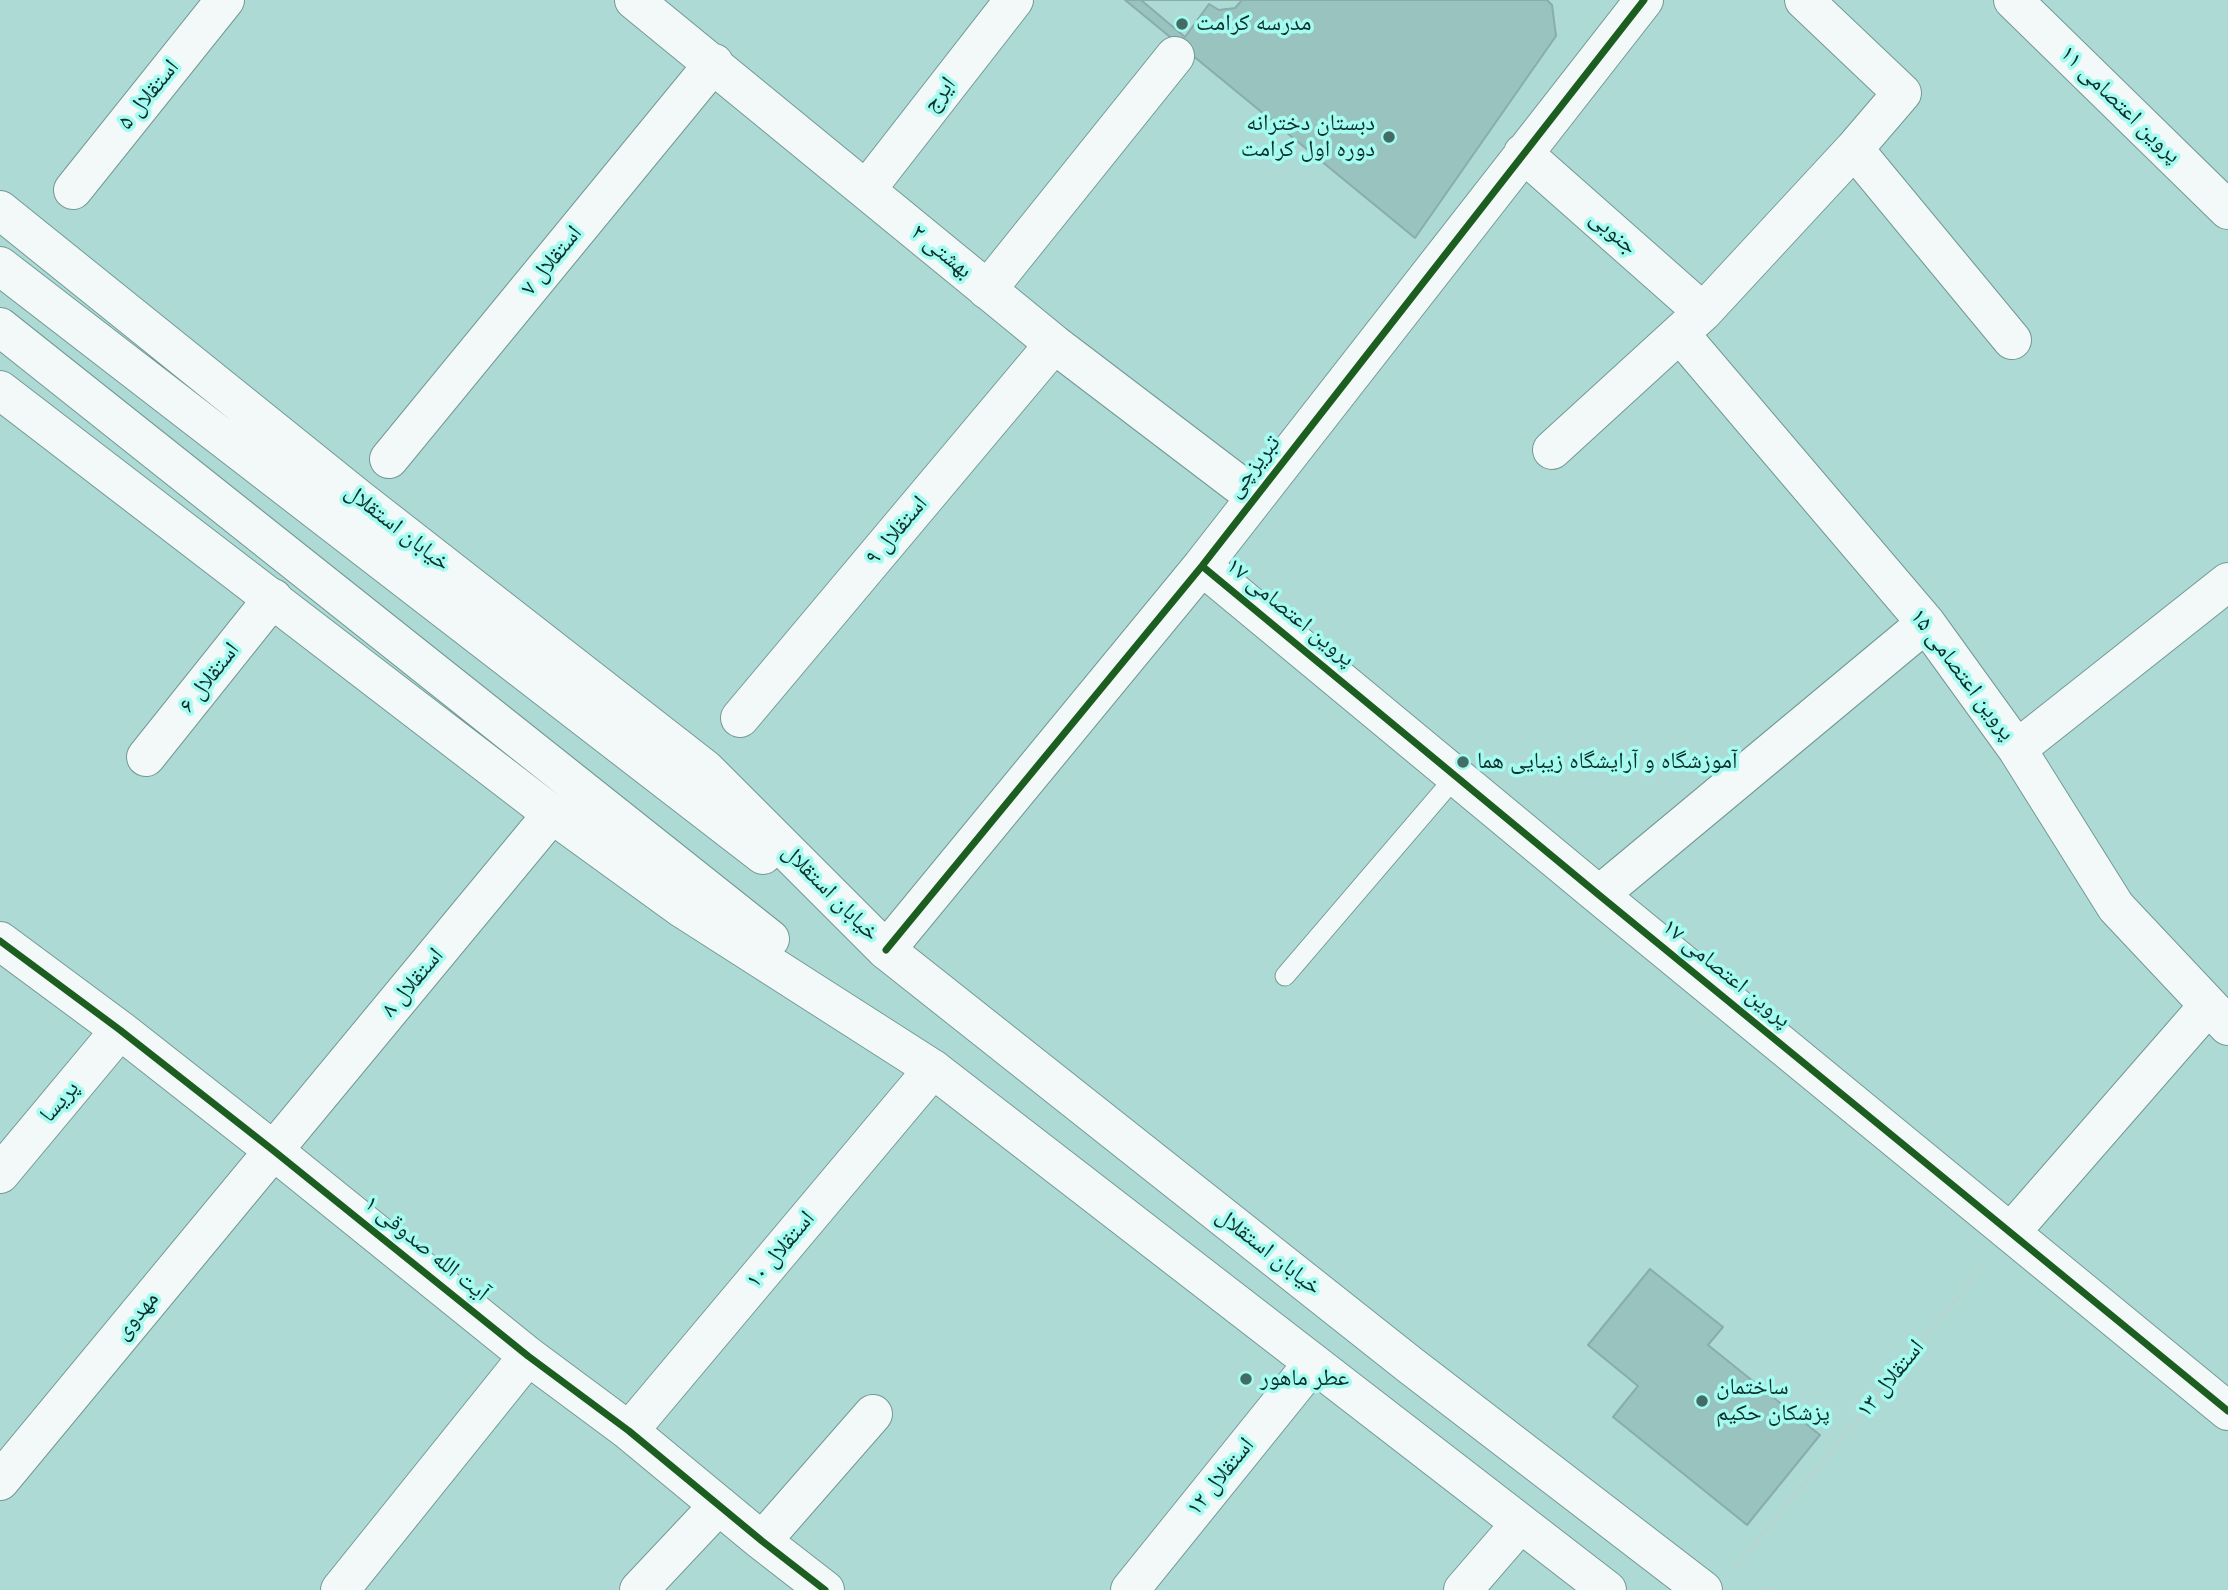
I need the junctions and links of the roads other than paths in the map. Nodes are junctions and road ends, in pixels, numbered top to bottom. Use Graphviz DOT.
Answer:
graph roads {
  1 [pos="225,0"];
  2 [pos="634,0"];
  3 [pos="1014,0"];
  4 [pos="1804,0"];
  5 [pos="2013,0"];
  6 [pos="1636,3"];
  7 [pos="1175,56"];
  8 [pos="714,63"];
  9 [pos="1854,149"];
  10 [pos="1523,153"];
  11 [pos="73,190"];
  12 [pos="866,190"];
  13 [pos="2228,210"];
  14 [pos="1,211"];
  15 [pos="0,267"];
  16 [pos="987,289"];
  17 [pos="1691,323"];
  18 [pos="0,327"];
  19 [pos="2012,340"];
  20 [pos="1054,344"];
  21 [pos="0,390"];
  22 [pos="1552,450"];
  23 [pos="389,459"];
  24 [pos="1255,497"];
  25 [pos="1202,566"];
  26 [pos="2228,582"];
  27 [pos="273,598"];
  28 [pos="1926,623"];
  29 [pos="740,718"];
  30 [pos="2017,749"];
  31 [pos="146,757"];
  32 [pos="1457,775"];
  33 [pos="552,814"];
  34 [pos="1599,895"];
  35 [pos="0,941"];
  36 [pos="886,950"];
  37 [pos="1285,976"];
  38 [pos="2218,1016"];
  39 [pos="120,1030"];
  40 [pos="933,1069"];
  41 [pos="274,1151"];
  42 [pos="0,1174"];
  43 [pos="2011,1232"];
  44 [pos="528,1356"];
  45 [pos="1313,1363"];
  46 [pos="2228,1411"];
  47 [pos="873,1414"];
  48 [pos="629,1431"];
  49 [pos="0,1481"];
  50 [pos="719,1505"];
  51 [pos="1520,1524"];
  52 [pos="762,1541"];
  53 [pos="340,1590"];
  54 [pos="639,1590"];
  55 [pos="825,1590"];
  56 [pos="1130,1590"];
  57 [pos="1463,1590"];
  58 [pos="1607,1590"];
  59 [pos="1703,1590"];
  1 -- 11 [label="street, استقلال ۵"];
  2 -- 8 [label="street, بهشتی ۲"];
  3 -- 12 [label="street, ایرج"];
  4 -- 9 [label="street"];
  5 -- 13 [label="street, پروین اعتصامی ۱۱"];
  6 -- 10 [label="street, تبریزچی"];
  7 -- 16 [label="street"];
  8 -- 12 [label="street, بهشتی ۲"];
  8 -- 23 [label="street, استقلال ۷"];
  9 -- 17 [label="street"];
  9 -- 19 [label="street"];
  10 -- 17 [label="street, جنوبی"];
  10 -- 24 [label="street, تبریزچی"];
  12 -- 16 [label="street, بهشتی ۲"];
  14 -- 36 [label="street, خیابان استقلال"];
  15 -- 36 [label="street"];
  16 -- 20 [label="street, بهشتی ۲"];
  17 -- 22 [label="street"];
  17 -- 28 [label="street, پروین اعتصامی ۱۵"];
  18 -- 40 [label="street"];
  20 -- 24 [label="street, بهشتی ۲"];
  20 -- 29 [label="street, استقلال ۹"];
  21 -- 27 [label="street"];
  24 -- 25 [label="street, تبریزچی"];
  25 -- 32 [label="street, پروین اعتصامی ۱۷"];
  25 -- 36 [label="street, تبریزچی"];
  26 -- 30 [label="street"];
  27 -- 31 [label="street, استقلال ۶"];
  27 -- 33 [label="street"];
  28 -- 30 [label="street, پروین اعتصامی ۱۵"];
  28 -- 34 [label="street"];
  30 -- 38 [label="street, پروین اعتصامی ۱۵"];
  32 -- 34 [label="street, پروین اعتصامی ۱۷"];
  32 -- 37 [label="lane"];
  33 -- 40 [label="street"];
  33 -- 41 [label="street, استقلال ۸"];
  34 -- 43 [label="street, پروین اعتصامی ۱۷"];
  35 -- 39 [label="street, آیت الله صدوقی ۱"];
  36 -- 59 [label="street, خیابان استقلال"];
  38 -- 43 [label="street"];
  39 -- 41 [label="street, آیت الله صدوقی ۱"];
  39 -- 42 [label="street, پریسا"];
  40 -- 45 [label="street"];
  40 -- 48 [label="street, استقلال ۱۰"];
  41 -- 44 [label="street, آیت الله صدوقی ۱"];
  41 -- 49 [label="street, مهدوی"];
  43 -- 46 [label="street, پروین اعتصامی ۱۷"];
  44 -- 48 [label="street, آیت الله صدوقی ۱"];
  44 -- 53 [label="street"];
  45 -- 51 [label="street"];
  45 -- 56 [label="street, استقلال ۱۲"];
  47 -- 52 [label="street"];
  48 -- 50 [label="street, آیت الله صدوقی ۱"];
  50 -- 52 [label="street, آیت الله صدوقی ۱"];
  50 -- 54 [label="street"];
  51 -- 57 [label="street"];
  51 -- 58 [label="street"];
  52 -- 55 [label="street, آیت الله صدوقی ۱"];
}
